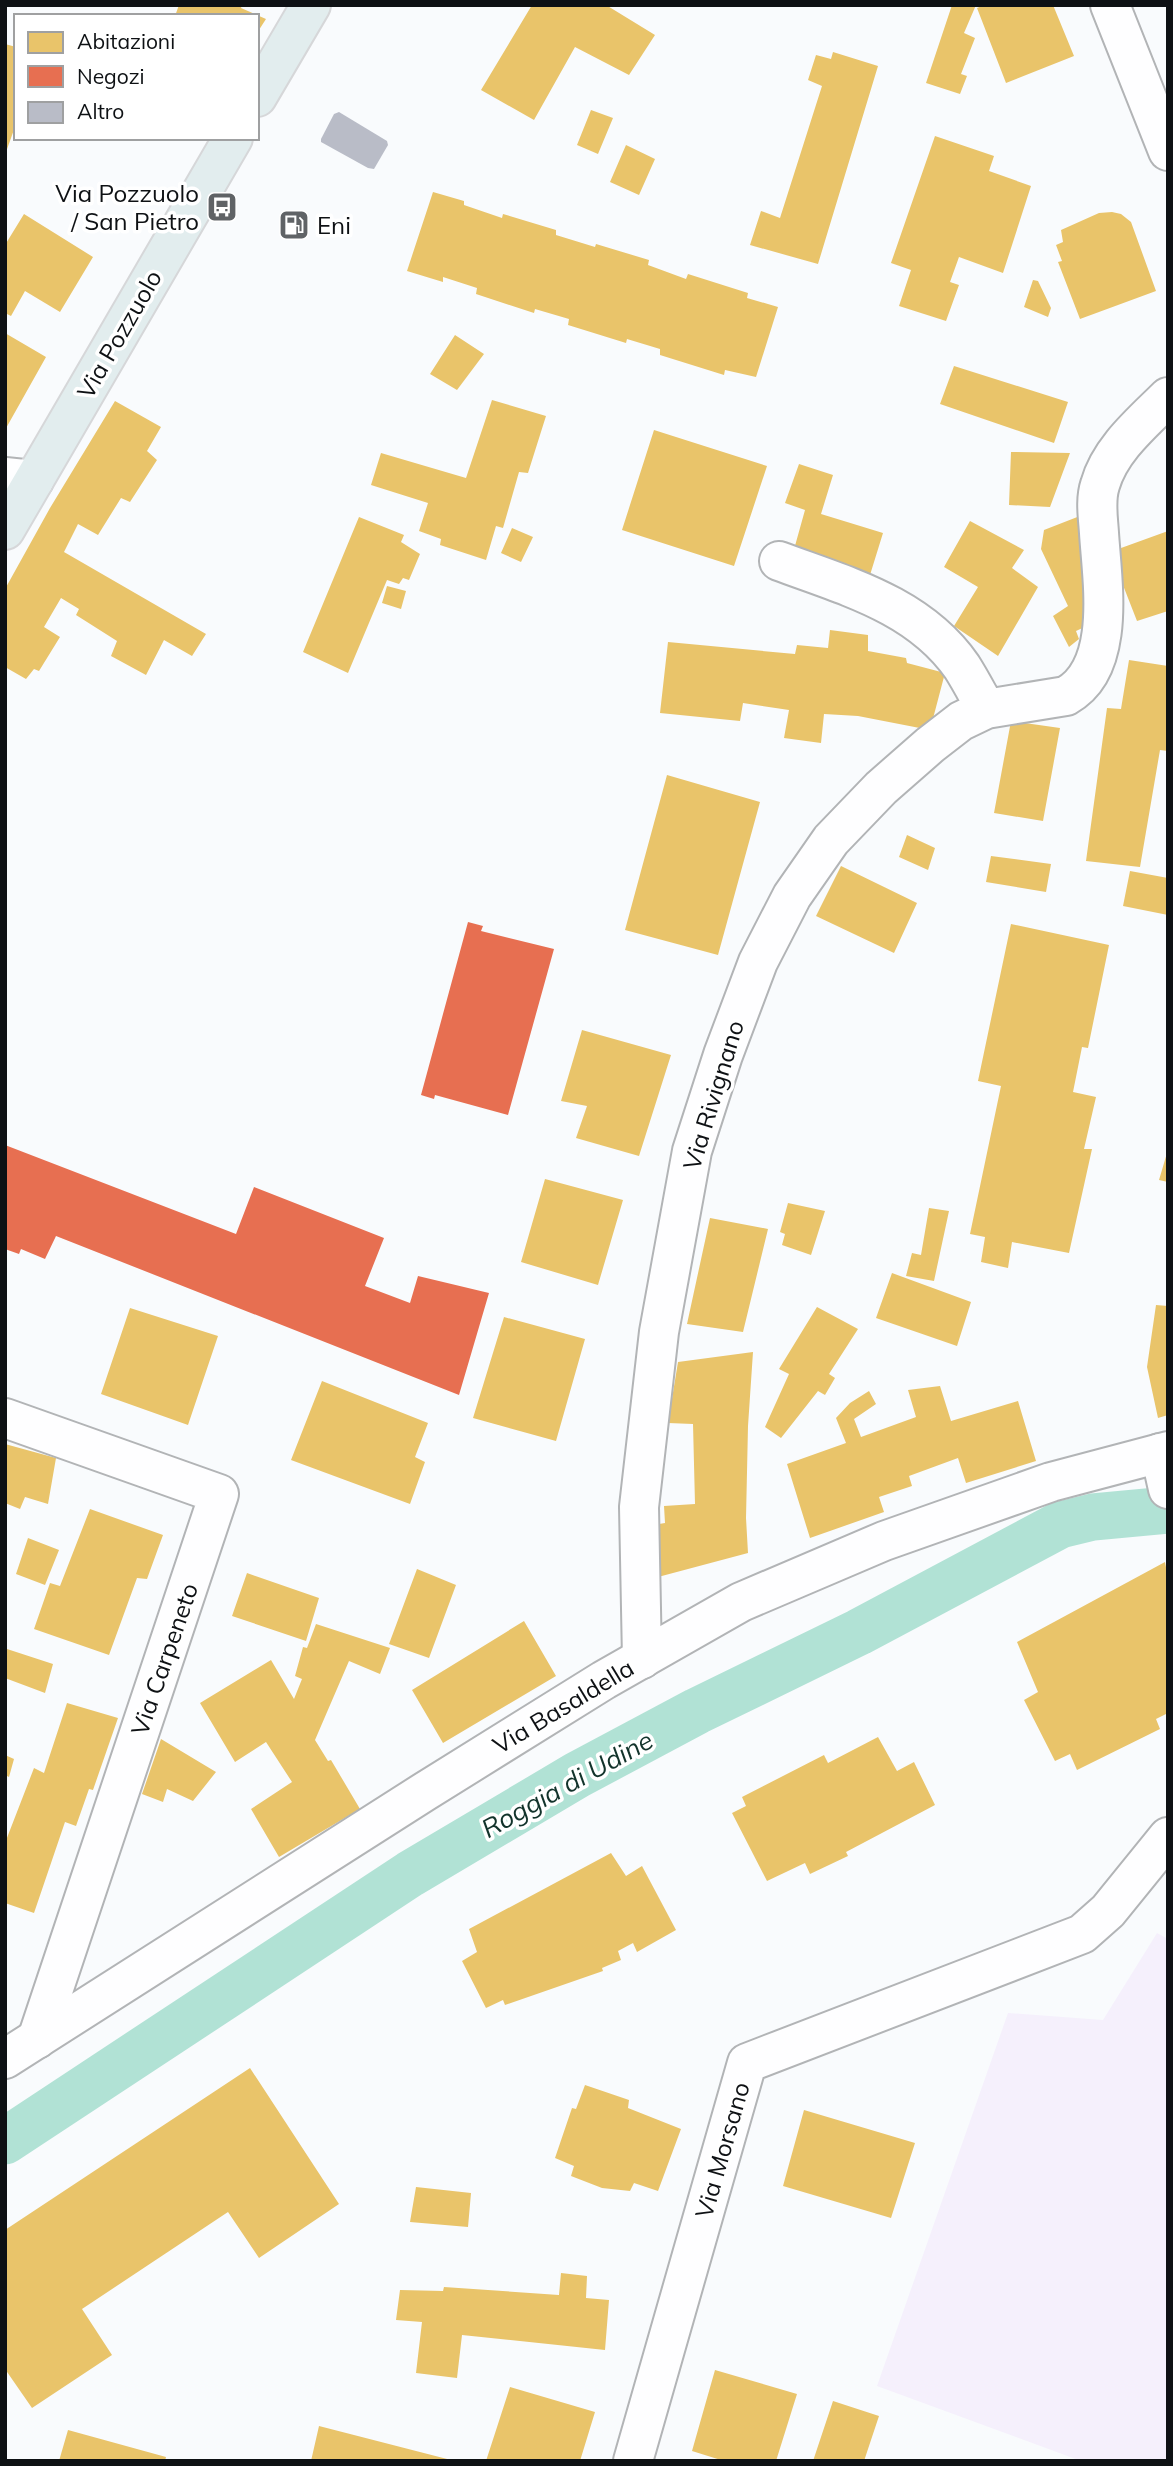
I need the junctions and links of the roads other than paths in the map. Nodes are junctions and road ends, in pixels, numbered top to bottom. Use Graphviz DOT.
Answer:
graph roads {
  1 [pos="311,5"];
  2 [pos="1110,5"];
  3 [pos="259,94"];
  4 [pos="232,140"];
  5 [pos="1168,151"];
  6 [pos="1168,397"];
  7 [pos="20,479"];
  8 [pos="5,530"];
  9 [pos="779,561"];
  10 [pos="986,709"];
  11 [pos="5,1419"];
  12 [pos="1166,1470"];
  13 [pos="642,1659"];
  14 [pos="1168,1837"];
  15 [pos="37,2039"];
  16 [pos="5,2059"];
  17 [pos="633,2461"];
  1 -- 3 [label="main road"];
  2 -- 5 [label="street"];
  4 -- 7 [label="main road, Via Pozzuolo"];
  6 -- 10 [label="street, Via Rivignano"];
  7 -- 8 [label="main road, Via Pozzuolo"];
  9 -- 10 [label="street"];
  10 -- 13 [label="street, Via Rivignano"];
  11 -- 15 [label="street, Via Carpeneto"];
  12 -- 13 [label="street, Via Basaldella"];
  13 -- 15 [label="street, Via Basaldella"];
  14 -- 17 [label="street, Via Morsano"];
  15 -- 16 [label="street, Via Basaldella"];
}
